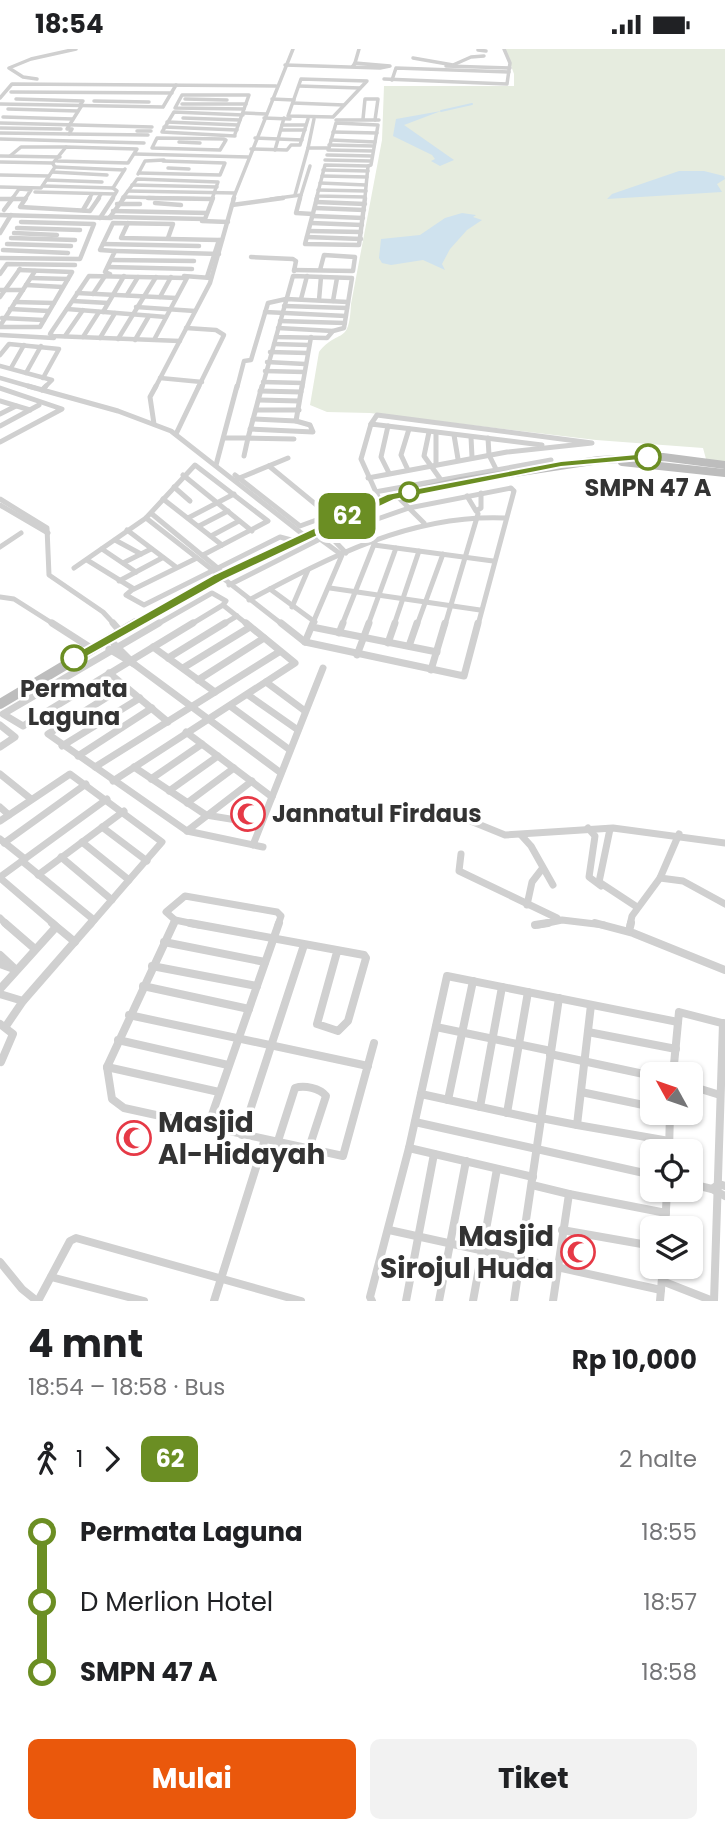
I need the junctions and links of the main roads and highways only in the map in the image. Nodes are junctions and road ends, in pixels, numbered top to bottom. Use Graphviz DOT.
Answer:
graph roads {
  1 [pos="599,460"];
  2 [pos="725,465"];
  3 [pos="725,473"];
  4 [pos="0,704"];
  1 -- 2 [label="main road"];
  1 -- 3 [label="main road"];
  1 -- 4 [label="main road"];
}
